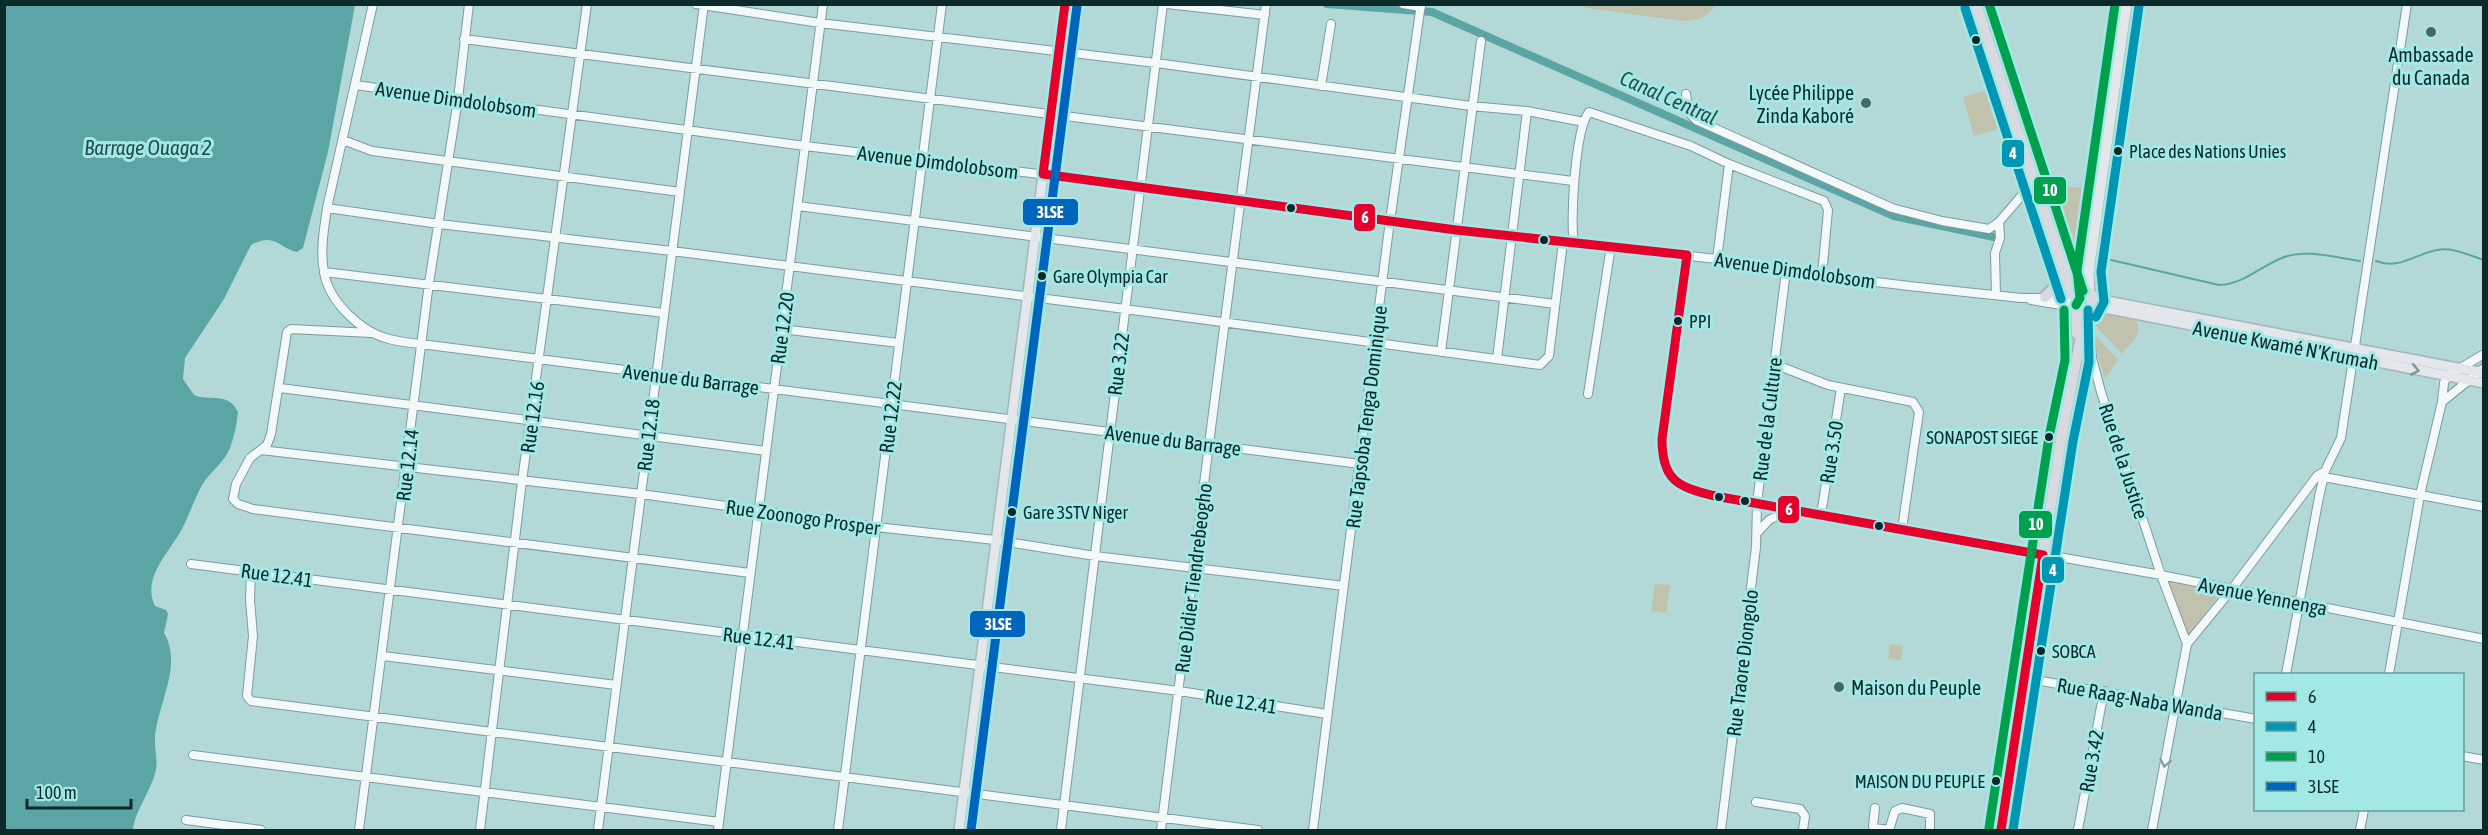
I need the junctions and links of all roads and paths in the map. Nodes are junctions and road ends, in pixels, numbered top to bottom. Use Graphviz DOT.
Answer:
graph roads {
  1 [pos="373,4"];
  2 [pos="469,4"];
  3 [pos="586,4"];
  4 [pos="823,4"];
  5 [pos="942,4"];
  6 [pos="1065,4"];
  7 [pos="1165,4"];
  8 [pos="1403,4"];
  9 [pos="1977,4"];
  10 [pos="2119,4"];
  11 [pos="2127,4"];
  12 [pos="2407,4"];
  13 [pos="701,5"];
  14 [pos="1266,5"];
  15 [pos="1421,6"];
  16 [pos="1265,15"];
  17 [pos="820,23"];
  18 [pos="1330,24"];
  19 [pos="2120,28"];
  20 [pos="938,37"];
  21 [pos="464,39"];
  22 [pos="1481,41"];
  23 [pos="1059,52"];
  24 [pos="580,54"];
  25 [pos="1156,63"];
  26 [pos="696,69"];
  27 [pos="1256,77"];
  28 [pos="813,84"];
  29 [pos="355,85"];
  30 [pos="1321,86"];
  31 [pos="1686,94"];
  32 [pos="1407,97"];
  33 [pos="458,99"];
  34 [pos="930,99"];
  35 [pos="1472,106"];
  36 [pos="1527,111"];
  37 [pos="570,114"];
  38 [pos="1051,114"];
  39 [pos="1584,122"];
  40 [pos="1148,127"];
  41 [pos="688,128"];
  42 [pos="1248,139"];
  43 [pos="343,140"];
  44 [pos="805,146"];
  45 [pos="1399,159"];
  46 [pos="922,160"];
  47 [pos="448,162"];
  48 [pos="1729,164"];
  49 [pos="1464,168"];
  50 [pos="1520,173"];
  51 [pos="1042,174"];
  52 [pos="564,176"];
  53 [pos="1573,181"];
  54 [pos="2034,181"];
  55 [pos="1140,186"];
  56 [pos="680,192"];
  57 [pos="1242,201"];
  58 [pos="798,206"];
  59 [pos="327,208"];
  60 [pos="1390,220"];
  61 [pos="915,222"];
  62 [pos="1999,222"];
  63 [pos="439,224"];
  64 [pos="1456,230"];
  65 [pos="1034,236"];
  66 [pos="1512,236"];
  67 [pos="557,237"];
  68 [pos="1563,242"];
  69 [pos="1574,245"];
  70 [pos="1611,246"];
  71 [pos="1132,248"];
  72 [pos="672,251"];
  73 [pos="1687,255"];
  74 [pos="1717,259"];
  75 [pos="1233,261"];
  76 [pos="2061,261"];
  77 [pos="791,267"];
  78 [pos="1786,271"];
  79 [pos="324,272"];
  80 [pos="1822,275"];
  81 [pos="1383,280"];
  82 [pos="907,282"];
  83 [pos="429,283"];
  84 [pos="1449,291"];
  85 [pos="1995,295"];
  86 [pos="1027,297"];
  87 [pos="1504,297"];
  88 [pos="2045,297"];
  89 [pos="2021,298"];
  90 [pos="548,299"];
  91 [pos="2081,301"];
  92 [pos="1555,304"];
  93 [pos="1125,309"];
  94 [pos="664,313"];
  95 [pos="1226,323"];
  96 [pos="781,329"];
  97 [pos="373,333"];
  98 [pos="1375,341"];
  99 [pos="2291,341"];
  100 [pos="899,343"];
  101 [pos="421,344"];
  102 [pos="2356,348"];
  103 [pos="1441,352"];
  104 [pos="2484,354"];
  105 [pos="1497,358"];
  106 [pos="2354,358"];
  107 [pos="540,359"];
  108 [pos="1774,364"];
  109 [pos="2458,368"];
  110 [pos="2482,371"];
  111 [pos="656,374"];
  112 [pos="2447,376"];
  113 [pos="2470,381"];
  114 [pos="2484,383"];
  115 [pos="280,388"];
  116 [pos="1841,388"];
  117 [pos="774,390"];
  118 [pos="1588,394"];
  119 [pos="2442,402"];
  120 [pos="892,405"];
  121 [pos="414,406"];
  122 [pos="1011,419"];
  123 [pos="532,421"];
  124 [pos="1110,433"];
  125 [pos="648,436"];
  126 [pos="1209,444"];
  127 [pos="261,450"];
  128 [pos="766,451"];
  129 [pos="1360,464"];
  130 [pos="407,468"];
  131 [pos="2325,474"];
  132 [pos="522,480"];
  133 [pos="641,494"];
  134 [pos="2420,495"];
  135 [pos="1757,503"];
  136 [pos="2484,507"];
  137 [pos="1791,508"];
  138 [pos="759,511"];
  139 [pos="1821,515"];
  140 [pos="876,527"];
  141 [pos="398,528"];
  142 [pos="1902,529"];
  143 [pos="1757,533"];
  144 [pos="995,540"];
  145 [pos="515,543"];
  146 [pos="2043,555"];
  147 [pos="1095,556"];
  148 [pos="634,558"];
  149 [pos="190,564"];
  150 [pos="1195,567"];
  151 [pos="251,572"];
  152 [pos="750,573"];
  153 [pos="2161,575"];
  154 [pos="1344,586"];
  155 [pos="2232,589"];
  156 [pos="391,591"];
  157 [pos="2300,604"];
  158 [pos="507,605"];
  159 [pos="624,620"];
  160 [pos="2399,622"];
  161 [pos="742,637"];
  162 [pos="2484,639"];
  163 [pos="2187,644"];
  164 [pos="861,651"];
  165 [pos="383,656"];
  166 [pos="981,665"];
  167 [pos="498,671"];
  168 [pos="2286,673"];
  169 [pos="2390,673"];
  170 [pos="2024,678"];
  171 [pos="1080,680"];
  172 [pos="616,685"];
  173 [pos="2104,691"];
  174 [pos="1179,692"];
  175 [pos="2175,705"];
  176 [pos="1327,714"];
  177 [pos="375,715"];
  178 [pos="2254,719"];
  179 [pos="493,733"];
  180 [pos="608,746"];
  181 [pos="193,755"];
  182 [pos="2464,756"];
  183 [pos="2484,760"];
  184 [pos="727,761"];
  185 [pos="845,777"];
  186 [pos="367,778"];
  187 [pos="963,792"];
  188 [pos="486,793"];
  189 [pos="1756,802"];
  190 [pos="1064,804"];
  191 [pos="1875,808"];
  192 [pos="600,809"];
  193 [pos="2364,811"];
  194 [pos="1163,818"];
  195 [pos="186,820"];
  196 [pos="719,826"];
  197 [pos="1721,827"];
  198 [pos="261,831"];
  199 [pos="359,831"];
  200 [pos="480,831"];
  201 [pos="598,831"];
  202 [pos="838,831"];
  203 [pos="959,831"];
  204 [pos="1061,831"];
  205 [pos="1161,831"];
  206 [pos="1258,831"];
  207 [pos="1313,831"];
  208 [pos="1803,831"];
  209 [pos="1930,831"];
  210 [pos="2001,831"];
  211 [pos="2078,831"];
  212 [pos="2152,831"];
  213 [pos="2360,831"];
  1 -- 29 [label="street, Avenue du Barrage"];
  2 -- 21 [label="street, Rue 12.14"];
  3 -- 24 [label="street, Rue 12.16"];
  4 -- 17 [label="street, Rue 12.20"];
  5 -- 20 [label="street, Rue 12.22"];
  6 -- 23 [label="main road"];
  7 -- 16 [label="street"];
  7 -- 25 [label="street, Rue 3.22"];
  8 -- 15 [label="street"];
  9 -- 54 [label="highway"];
  10 -- 19 [label="main road"];
  11 -- 19 [label="main road"];
  12 -- 102 [label="street"];
  13 -- 17 [label="street"];
  13 -- 26 [label="street, Rue 12.18"];
  14 -- 16 [label="street, Rue Didier Tiendrebeogho"];
  15 -- 32 [label="street, Rue Tapsoba Tenga Dominique"];
  16 -- 27 [label="street, Rue Didier Tiendrebeogho"];
  17 -- 20 [label="street"];
  17 -- 28 [label="street, Rue 12.20"];
  18 -- 30 [label="street"];
  19 -- 91 [label="main road"];
  20 -- 23 [label="street"];
  20 -- 34 [label="street, Rue 12.22"];
  21 -- 24 [label="street"];
  21 -- 33 [label="street, Rue 12.14"];
  22 -- 35 [label="street"];
  23 -- 25 [label="street"];
  23 -- 38 [label="main road"];
  24 -- 26 [label="street"];
  24 -- 37 [label="street, Rue 12.16"];
  25 -- 27 [label="street"];
  25 -- 40 [label="street, Rue 3.22"];
  26 -- 28 [label="street"];
  26 -- 41 [label="street, Rue 12.18"];
  27 -- 30 [label="street"];
  27 -- 42 [label="street, Rue Didier Tiendrebeogho"];
  28 -- 34 [label="street"];
  28 -- 44 [label="street, Rue 12.20"];
  29 -- 33 [label="street, Avenue Dimdolobsom"];
  29 -- 43 [label="street, Avenue du Barrage"];
  30 -- 32 [label="street"];
  31 -- 62 [label="street"];
  32 -- 35 [label="street"];
  32 -- 45 [label="street, Rue Tapsoba Tenga Dominique"];
  33 -- 37 [label="street, Avenue Dimdolobsom"];
  33 -- 47 [label="street, Rue 12.14"];
  34 -- 38 [label="street"];
  34 -- 46 [label="street, Rue 12.22"];
  35 -- 36 [label="street"];
  35 -- 49 [label="street"];
  36 -- 39 [label="street"];
  36 -- 50 [label="street"];
  37 -- 41 [label="street, Avenue Dimdolobsom"];
  37 -- 52 [label="street, Rue 12.16"];
  38 -- 40 [label="street"];
  38 -- 51 [label="main road"];
  39 -- 48 [label="street"];
  39 -- 53 [label="street"];
  40 -- 42 [label="street"];
  40 -- 55 [label="street, Rue 3.22"];
  41 -- 44 [label="street, Avenue Dimdolobsom"];
  41 -- 56 [label="street, Rue 12.18"];
  42 -- 45 [label="street"];
  42 -- 57 [label="street, Rue Didier Tiendrebeogho"];
  43 -- 47 [label="street"];
  43 -- 59 [label="street, Avenue du Barrage"];
  44 -- 46 [label="street, Avenue Dimdolobsom"];
  44 -- 58 [label="street, Rue 12.20"];
  45 -- 49 [label="street"];
  45 -- 60 [label="street, Rue Tapsoba Tenga Dominique"];
  46 -- 51 [label="street, Avenue Dimdolobsom"];
  46 -- 61 [label="street, Rue 12.22"];
  47 -- 52 [label="street"];
  47 -- 63 [label="street, Rue 12.14"];
  48 -- 74 [label="street"];
  48 -- 80 [label="street"];
  49 -- 50 [label="street"];
  49 -- 64 [label="street"];
  50 -- 53 [label="street"];
  50 -- 66 [label="street"];
  51 -- 55 [label="street, Avenue Dimdolobsom"];
  51 -- 65 [label="main road"];
  52 -- 56 [label="street"];
  52 -- 67 [label="street, Rue 12.16"];
  53 -- 69 [label="street"];
  54 -- 62 [label="street"];
  54 -- 76 [label="highway"];
  55 -- 57 [label="street, Avenue Dimdolobsom"];
  55 -- 71 [label="street, Rue 3.22"];
  56 -- 72 [label="street, Rue 12.18"];
  57 -- 60 [label="street, Avenue Dimdolobsom"];
  57 -- 75 [label="street, Rue Didier Tiendrebeogho"];
  58 -- 61 [label="street"];
  58 -- 77 [label="street, Rue 12.20"];
  59 -- 63 [label="street"];
  59 -- 79 [label="street, Avenue du Barrage"];
  60 -- 64 [label="street, Avenue Dimdolobsom"];
  60 -- 81 [label="street, Rue Tapsoba Tenga Dominique"];
  61 -- 65 [label="street"];
  61 -- 82 [label="street, Rue 12.22"];
  62 -- 85 [label="street"];
  63 -- 67 [label="street"];
  63 -- 83 [label="street, Rue 12.14"];
  64 -- 66 [label="street, Avenue Dimdolobsom"];
  64 -- 84 [label="street"];
  65 -- 71 [label="street"];
  65 -- 86 [label="main road"];
  66 -- 68 [label="street, Avenue Dimdolobsom"];
  66 -- 87 [label="street"];
  67 -- 72 [label="street"];
  67 -- 90 [label="street, Rue 12.16"];
  68 -- 69 [label="street, Avenue Dimdolobsom"];
  68 -- 92 [label="street"];
  69 -- 70 [label="street, Avenue Dimdolobsom"];
  70 -- 73 [label="street, Avenue Dimdolobsom"];
  70 -- 118 [label="street"];
  71 -- 75 [label="street"];
  71 -- 93 [label="street, Rue 3.22"];
  72 -- 77 [label="street"];
  72 -- 94 [label="street, Rue 12.18"];
  73 -- 74 [label="street, Avenue Dimdolobsom"];
  73 -- 135 [label="street, Rue de la Culture"];
  74 -- 78 [label="street, Avenue Dimdolobsom"];
  75 -- 81 [label="street"];
  75 -- 95 [label="street, Rue Didier Tiendrebeogho"];
  76 -- 88 [label="highway"];
  76 -- 91 [label="highway"];
  77 -- 82 [label="street"];
  77 -- 96 [label="street, Rue 12.20"];
  78 -- 80 [label="street, Avenue Dimdolobsom"];
  78 -- 108 [label="street, Rue de la Culture"];
  79 -- 83 [label="street"];
  79 -- 97 [label="street, Avenue du Barrage"];
  80 -- 85 [label="street, Avenue Dimdolobsom"];
  81 -- 84 [label="street"];
  81 -- 98 [label="street, Rue Tapsoba Tenga Dominique"];
  82 -- 86 [label="street"];
  82 -- 100 [label="street, Rue 12.22"];
  83 -- 90 [label="street"];
  83 -- 101 [label="street, Rue 12.14"];
  84 -- 87 [label="street"];
  84 -- 103 [label="street"];
  85 -- 89 [label="street, Avenue Dimdolobsom"];
  86 -- 93 [label="street"];
  86 -- 122 [label="main road"];
  87 -- 92 [label="street"];
  87 -- 105 [label="street"];
  88 -- 89 [label="street, Avenue Dimdolobsom"];
  88 -- 91 [label="street, Avenue Dimdolobsom"];
  89 -- 91 [label="street, Avenue Dimdolobsom"];
  90 -- 94 [label="street"];
  90 -- 107 [label="street, Rue 12.16"];
  91 -- 99 [label="main road, Avenue Kwamé N'Krumah"];
  91 -- 146 [label="highway"];
  91 -- 153 [label="street, Rue de la Justice"];
  92 -- 105 [label="street"];
  93 -- 95 [label="street"];
  93 -- 124 [label="street, Rue 3.22"];
  94 -- 111 [label="street, Rue 12.18"];
  95 -- 98 [label="street"];
  95 -- 126 [label="street, Rue Didier Tiendrebeogho"];
  96 -- 100 [label="street"];
  96 -- 117 [label="street, Rue 12.20"];
  97 -- 101 [label="street, Avenue du Barrage"];
  97 -- 115 [label="street"];
  98 -- 103 [label="street"];
  98 -- 129 [label="street, Rue Tapsoba Tenga Dominique"];
  99 -- 102 [label="main road, Avenue Kwamé N'Krumah"];
  99 -- 106 [label="main road, Avenue Kwamé N'Krumah"];
  100 -- 120 [label="street, Rue 12.22"];
  101 -- 107 [label="street, Avenue du Barrage"];
  101 -- 121 [label="street, Rue 12.14"];
  102 -- 106 [label="street"];
  102 -- 109 [label="main road, Avenue Kwamé N'Krumah"];
  103 -- 105 [label="street"];
  104 -- 109 [label="street"];
  106 -- 112 [label="main road, Avenue Kwamé N'Krumah, one-way"];
  106 -- 131 [label="street"];
  107 -- 111 [label="street, Avenue du Barrage"];
  107 -- 123 [label="street, Rue 12.16"];
  108 -- 116 [label="street"];
  108 -- 135 [label="street, Rue de la Culture"];
  109 -- 110 [label="main road, Avenue Kwamé N'Krumah"];
  109 -- 112 [label="street"];
  110 -- 113 [label="street"];
  111 -- 117 [label="street, Avenue du Barrage"];
  111 -- 125 [label="street, Rue 12.18"];
  112 -- 113 [label="main road, Avenue Kwamé N'Krumah"];
  112 -- 119 [label="street"];
  113 -- 114 [label="main road, Avenue Kwamé N'Krumah"];
  113 -- 119 [label="street"];
  115 -- 121 [label="street"];
  115 -- 127 [label="street"];
  116 -- 139 [label="street, Rue 3.50"];
  116 -- 142 [label="street"];
  117 -- 120 [label="street, Avenue du Barrage"];
  117 -- 128 [label="street, Rue 12.20"];
  119 -- 134 [label="street"];
  120 -- 122 [label="street, Avenue du Barrage"];
  120 -- 140 [label="street, Rue 12.22"];
  121 -- 123 [label="street"];
  121 -- 130 [label="street, Rue 12.14"];
  122 -- 124 [label="street, Avenue du Barrage"];
  122 -- 144 [label="main road"];
  123 -- 125 [label="street"];
  123 -- 132 [label="street, Rue 12.16"];
  124 -- 126 [label="street, Avenue du Barrage"];
  124 -- 147 [label="street, Rue 3.22"];
  125 -- 128 [label="street"];
  125 -- 133 [label="street, Rue 12.18"];
  126 -- 129 [label="street, Avenue du Barrage"];
  126 -- 150 [label="street, Rue Didier Tiendrebeogho"];
  127 -- 130 [label="street, Rue Zoonogo Prosper"];
  127 -- 141 [label="street"];
  128 -- 138 [label="street, Rue 12.20"];
  129 -- 154 [label="street, Rue Tapsoba Tenga Dominique"];
  130 -- 132 [label="street, Rue Zoonogo Prosper"];
  130 -- 141 [label="street, Rue 12.14"];
  131 -- 134 [label="street"];
  131 -- 155 [label="street"];
  131 -- 157 [label="street"];
  132 -- 133 [label="street, Rue Zoonogo Prosper"];
  132 -- 145 [label="street, Rue 12.16"];
  133 -- 138 [label="street, Rue Zoonogo Prosper"];
  133 -- 148 [label="street, Rue 12.18"];
  134 -- 136 [label="street"];
  134 -- 160 [label="street"];
  135 -- 137 [label="street, Avenue Yennenga"];
  135 -- 143 [label="street, Rue Traore Diongolo"];
  137 -- 139 [label="street, Avenue Yennenga"];
  137 -- 143 [label="street"];
  138 -- 140 [label="street, Rue Zoonogo Prosper"];
  138 -- 152 [label="street, Rue 12.20"];
  139 -- 142 [label="street, Avenue Yennenga"];
  140 -- 144 [label="street, Rue Zoonogo Prosper"];
  140 -- 164 [label="street, Rue 12.22"];
  141 -- 145 [label="street"];
  141 -- 156 [label="street, Rue 12.14"];
  142 -- 146 [label="street, Avenue Yennenga"];
  143 -- 197 [label="street, Rue Traore Diongolo"];
  144 -- 147 [label="street, Rue Zoonogo Prosper"];
  144 -- 166 [label="main road"];
  145 -- 148 [label="street"];
  145 -- 158 [label="street, Rue 12.16"];
  146 -- 153 [label="street, Avenue Yennenga"];
  146 -- 170 [label="highway"];
  147 -- 150 [label="street, Rue Zoonogo Prosper"];
  147 -- 171 [label="street, Rue 3.22"];
  148 -- 152 [label="street"];
  148 -- 159 [label="street, Rue 12.18"];
  149 -- 151 [label="street, Rue 12.41"];
  150 -- 154 [label="street, Rue Zoonogo Prosper"];
  150 -- 174 [label="street, Rue Didier Tiendrebeogho"];
  151 -- 156 [label="street, Rue 12.41"];
  151 -- 177 [label="street"];
  152 -- 161 [label="street, Rue 12.20"];
  153 -- 155 [label="street, Avenue Yennenga"];
  153 -- 163 [label="street, Rue de la Justice"];
  154 -- 176 [label="street, Rue Tapsoba Tenga Dominique"];
  155 -- 157 [label="street, Avenue Yennenga"];
  155 -- 163 [label="street"];
  156 -- 158 [label="street, Rue 12.41"];
  156 -- 165 [label="street, Rue 12.14"];
  157 -- 160 [label="street, Avenue Yennenga"];
  157 -- 168 [label="street"];
  158 -- 159 [label="street, Rue 12.41"];
  158 -- 167 [label="street, Rue 12.16"];
  159 -- 161 [label="street, Rue 12.41"];
  159 -- 172 [label="street, Rue 12.18"];
  160 -- 162 [label="street, Avenue Yennenga"];
  160 -- 169 [label="street"];
  161 -- 164 [label="street, Rue 12.41"];
  161 -- 184 [label="street, Rue 12.20"];
  163 -- 175 [label="street"];
  164 -- 166 [label="street, Rue 12.41"];
  164 -- 185 [label="street, Rue 12.22"];
  165 -- 167 [label="street"];
  165 -- 177 [label="street, Rue 12.14"];
  166 -- 171 [label="street, Rue 12.41"];
  166 -- 187 [label="main road"];
  167 -- 172 [label="street"];
  167 -- 179 [label="street, Rue 12.16"];
  170 -- 173 [label="street, Rue Raag-Naba Wanda"];
  170 -- 210 [label="highway"];
  171 -- 174 [label="street, Rue 12.41"];
  171 -- 190 [label="street, Rue 3.22"];
  172 -- 180 [label="street, Rue 12.18"];
  173 -- 175 [label="street, Rue Raag-Naba Wanda"];
  173 -- 211 [label="street, Rue 3.42"];
  174 -- 176 [label="street, Rue 12.41"];
  174 -- 194 [label="street, Rue Didier Tiendrebeogho"];
  175 -- 178 [label="street, Rue Raag-Naba Wanda"];
  175 -- 212 [label="street, one-way"];
  176 -- 207 [label="street, Rue Tapsoba Tenga Dominique"];
  177 -- 179 [label="street"];
  177 -- 186 [label="street, Rue 12.14"];
  179 -- 180 [label="street"];
  179 -- 188 [label="street, Rue 12.16"];
  180 -- 184 [label="street"];
  180 -- 192 [label="street, Rue 12.18"];
  181 -- 186 [label="street"];
  182 -- 183 [label="street"];
  184 -- 185 [label="street"];
  184 -- 196 [label="street, Rue 12.20"];
  185 -- 187 [label="street"];
  185 -- 202 [label="street, Rue 12.22"];
  186 -- 188 [label="street"];
  186 -- 199 [label="street, Rue 12.14"];
  187 -- 190 [label="street"];
  187 -- 203 [label="main road"];
  188 -- 192 [label="street"];
  188 -- 200 [label="street, Rue 12.16"];
  189 -- 208 [label="street"];
  190 -- 194 [label="street"];
  190 -- 204 [label="street, Rue 3.22"];
  191 -- 209 [label="street"];
  192 -- 196 [label="street"];
  192 -- 201 [label="street, Rue 12.18"];
  193 -- 213 [label="street"];
  194 -- 205 [label="street, Rue Didier Tiendrebeogho"];
  194 -- 206 [label="street"];
  195 -- 198 [label="street"];
}
